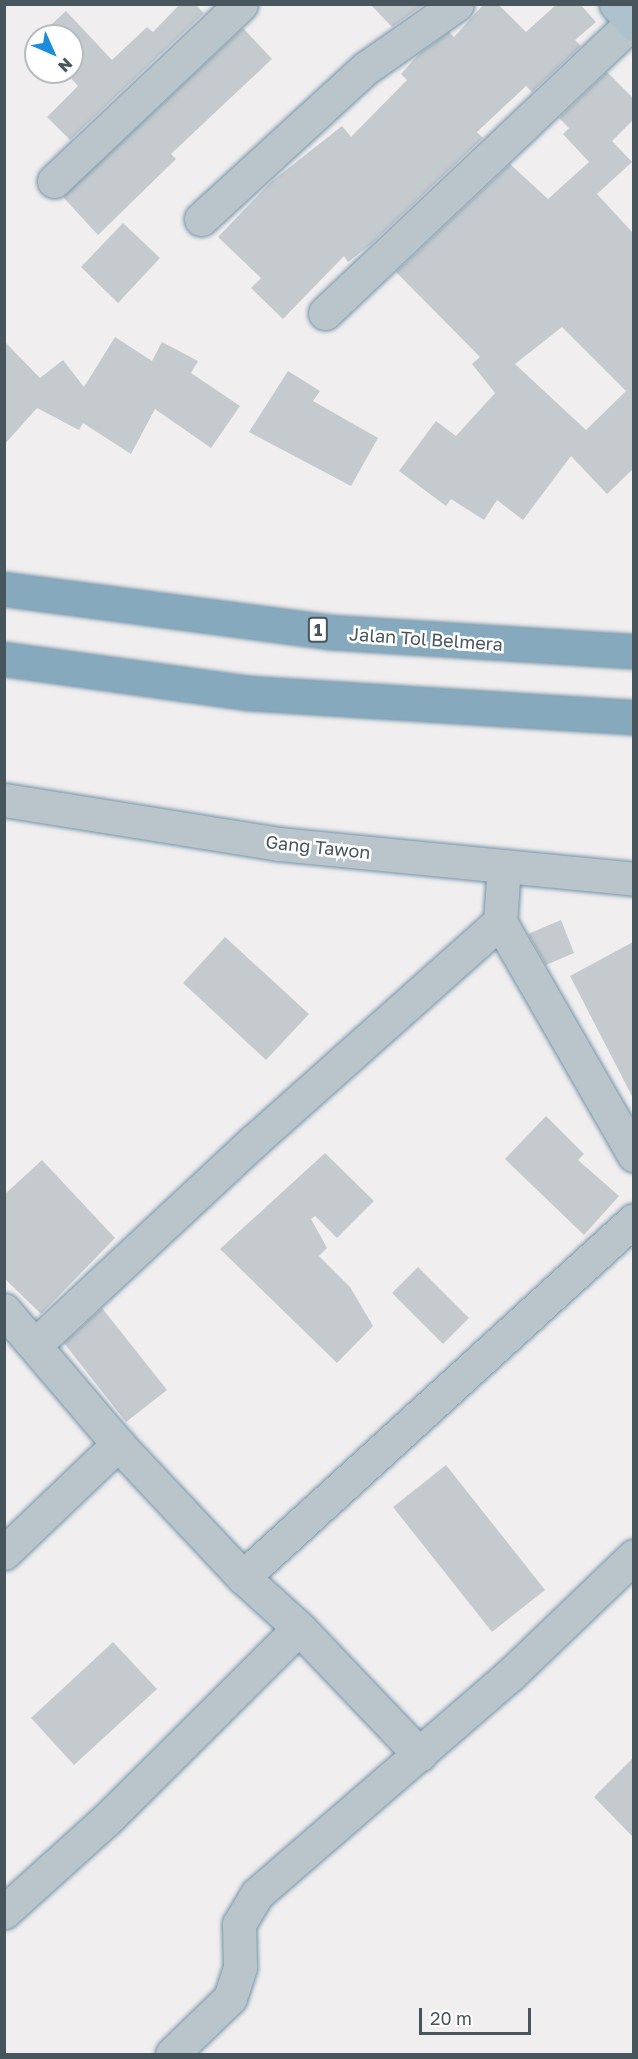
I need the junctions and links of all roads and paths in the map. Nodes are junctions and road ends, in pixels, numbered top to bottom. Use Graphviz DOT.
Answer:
graph roads {
  1 [pos="241,4"];
  2 [pos="457,4"];
  3 [pos="627,17"];
  4 [pos="54,181"];
  5 [pos="201,219"];
  6 [pos="325,313"];
  7 [pos="4,589"];
  8 [pos="633,651"];
  9 [pos="4,659"];
  10 [pos="633,717"];
  11 [pos="6,802"];
  12 [pos="504,866"];
  13 [pos="633,879"];
  14 [pos="500,922"];
  15 [pos="633,1155"];
  16 [pos="633,1220"];
  17 [pos="4,1310"];
  18 [pos="36,1344"];
  19 [pos="118,1443"];
  20 [pos="4,1553"];
  21 [pos="633,1556"];
  22 [pos="243,1577"];
  23 [pos="299,1628"];
  24 [pos="420,1755"];
  25 [pos="4,1912"];
  26 [pos="172,2055"];
  1 -- 4 [label="street"];
  2 -- 5 [label="street"];
  3 -- 6 [label="street"];
  7 -- 8 [label="highway, Jalan Tol Belmera / 1"];
  9 -- 10 [label="highway"];
  11 -- 12 [label="street, Gang Tawon"];
  12 -- 13 [label="street, Gang Tawon"];
  12 -- 14 [label="street"];
  14 -- 15 [label="street"];
  14 -- 18 [label="street"];
  16 -- 22 [label="street"];
  17 -- 18 [label="street"];
  18 -- 19 [label="street"];
  19 -- 20 [label="street"];
  19 -- 22 [label="street"];
  21 -- 24 [label="street"];
  22 -- 23 [label="street"];
  23 -- 24 [label="street"];
  23 -- 25 [label="street"];
  24 -- 26 [label="street"];
}
